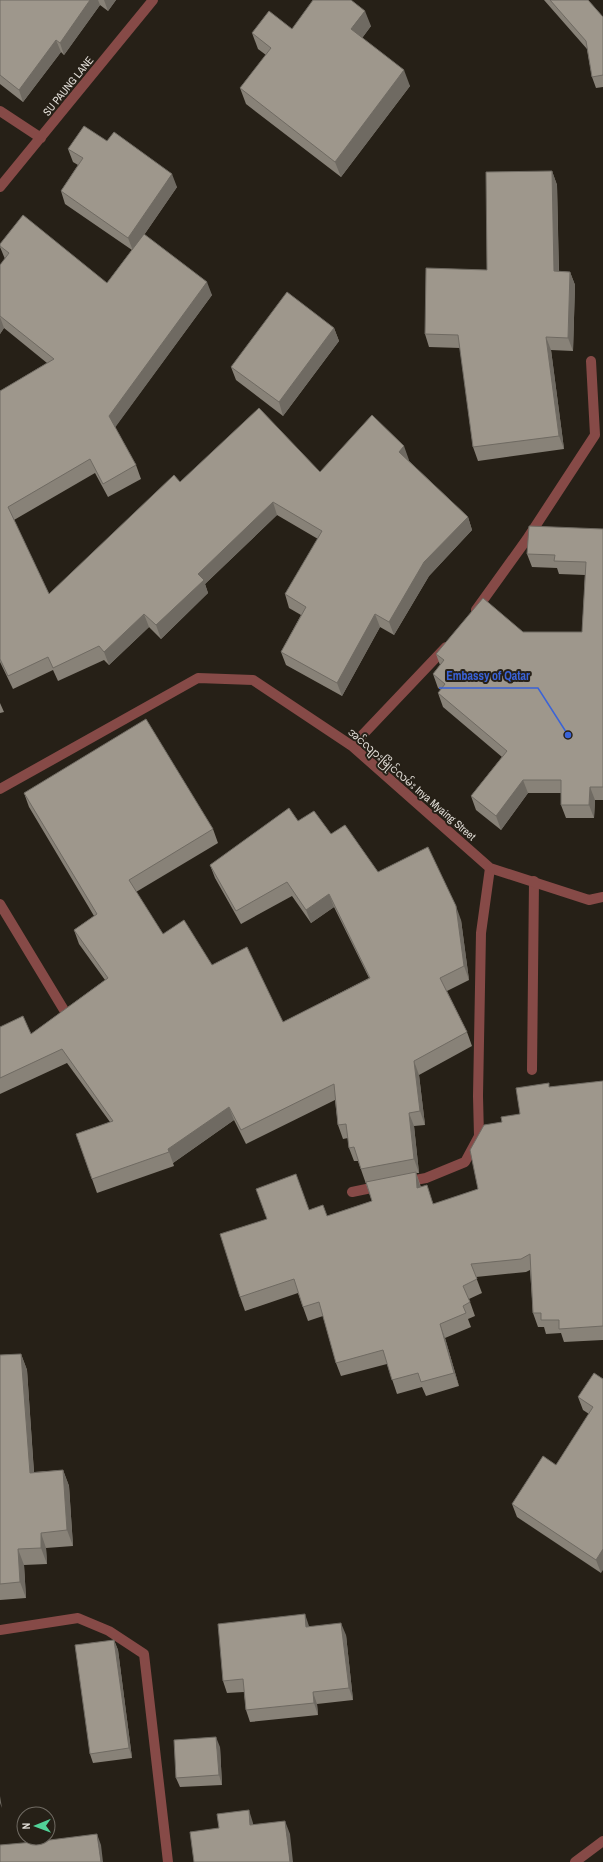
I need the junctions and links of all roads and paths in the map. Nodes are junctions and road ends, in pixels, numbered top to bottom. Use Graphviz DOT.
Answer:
graph roads {
  1 [pos="153,0"];
  2 [pos="0,111"];
  3 [pos="41,138"];
  4 [pos="0,187"];
  5 [pos="591,361"];
  6 [pos="469,620"];
  7 [pos="455,638"];
  8 [pos="352,746"];
  9 [pos="0,789"];
  10 [pos="490,868"];
  11 [pos="534,882"];
  12 [pos="603,897"];
  13 [pos="0,904"];
  14 [pos="64,1010"];
  15 [pos="532,1070"];
  16 [pos="352,1192"];
  17 [pos="0,1630"];
  18 [pos="603,1840"];
  19 [pos="168,1862"];
  20 [pos="575,1862"];
  1 -- 3 [label="street, SU PAUNG LANE"];
  2 -- 3 [label="street"];
  3 -- 4 [label="street, SU PAUNG LANE"];
  5 -- 6 [label="street"];
  7 -- 8 [label="street"];
  8 -- 9 [label="street, အင်လျားမြိုင်လမ်း Inya Myaing Street"];
  8 -- 10 [label="street, အင်လျားမြိုင်လမ်း Inya Myaing Street"];
  10 -- 11 [label="street, အင်လျားမြိုင်လမ်း Inya Myaing Street"];
  10 -- 16 [label="street"];
  11 -- 12 [label="street, အင်လျားမြိုင်လမ်း Inya Myaing Street"];
  11 -- 15 [label="street"];
  13 -- 14 [label="street"];
  17 -- 19 [label="street"];
  18 -- 20 [label="street"];
}
